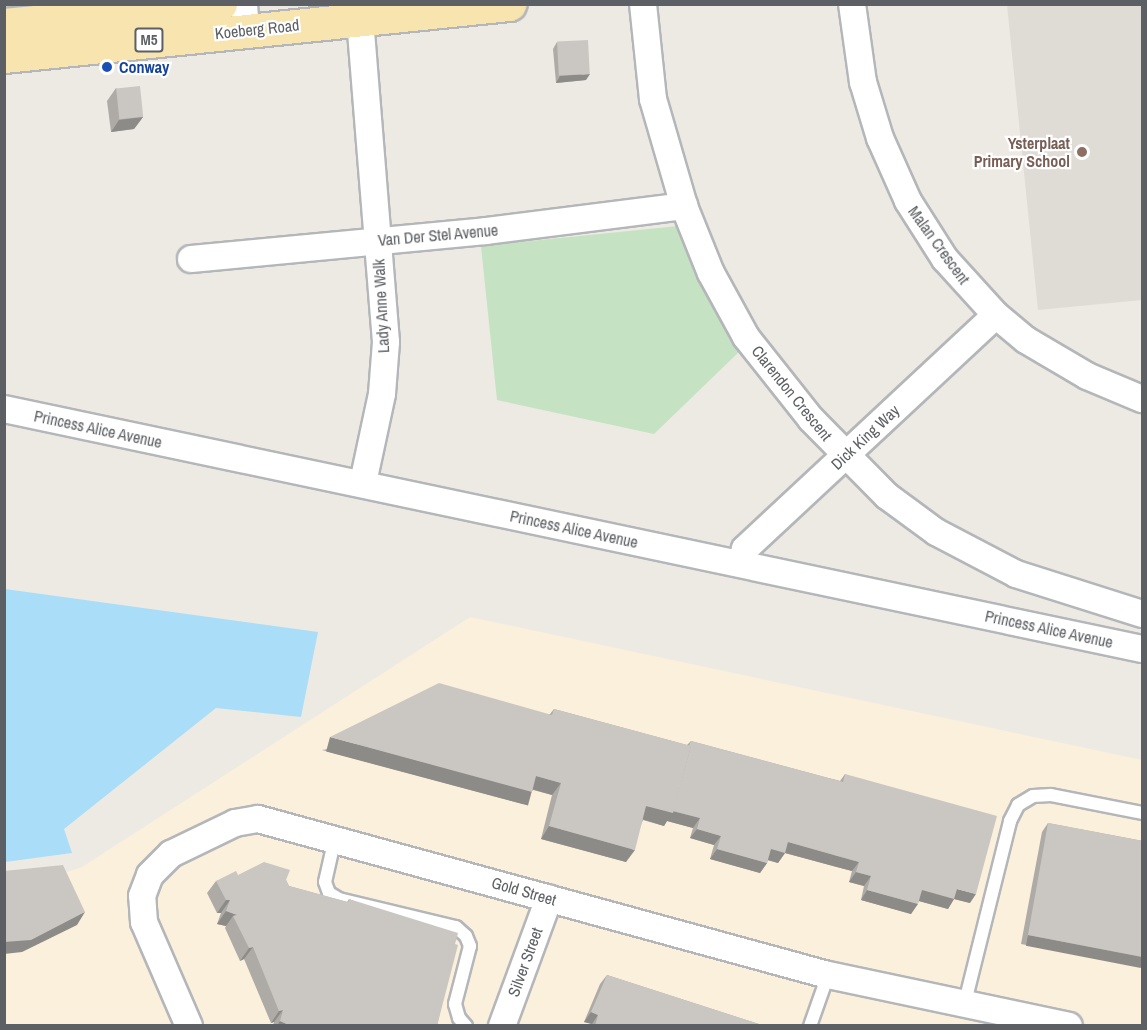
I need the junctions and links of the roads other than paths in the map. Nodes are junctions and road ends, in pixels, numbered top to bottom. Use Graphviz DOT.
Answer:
graph roads {
  1 [pos="220,4"];
  2 [pos="509,4"];
  3 [pos="643,4"];
  4 [pos="852,4"];
  5 [pos="245,17"];
  6 [pos="360,19"];
  7 [pos="4,25"];
  8 [pos="49,25"];
  9 [pos="4,56"];
  10 [pos="684,206"];
  11 [pos="377,240"];
  12 [pos="191,259"];
  13 [pos="996,315"];
  14 [pos="1143,399"];
  15 [pos="4,409"];
  16 [pos="845,456"];
  17 [pos="363,483"];
  18 [pos="742,564"];
  19 [pos="1071,593"];
  20 [pos="1143,614"];
  21 [pos="1063,633"];
  22 [pos="1143,649"];
  23 [pos="1143,813"];
  24 [pos="334,838"];
  25 [pos="549,898"];
  26 [pos="828,975"];
  27 [pos="964,1006"];
  28 [pos="189,1026"];
  29 [pos="466,1026"];
  30 [pos="502,1026"];
  31 [pos="810,1026"];
  32 [pos="1069,1026"];
  1 -- 8 [label="main road, Koeberg Road / M5"];
  2 -- 6 [label="main road, Koeberg Road / M5"];
  3 -- 10 [label="street, Clarendon Crescent"];
  4 -- 13 [label="street, Malan Crescent"];
  5 -- 6 [label="main road, Koeberg Road / M5"];
  5 -- 8 [label="main road, Koeberg Road / M5"];
  6 -- 11 [label="street, Lady Anne Walk"];
  7 -- 8 [label="main road, Koeberg Road / M5"];
  8 -- 9 [label="main road, Koeberg Road / M5"];
  10 -- 11 [label="street, Van Der Stel Avenue"];
  10 -- 16 [label="street, Clarendon Crescent"];
  11 -- 12 [label="street, Van Der Stel Avenue"];
  11 -- 17 [label="street, Lady Anne Walk"];
  13 -- 14 [label="street, Malan Crescent"];
  13 -- 16 [label="street, Dick King Way"];
  15 -- 17 [label="street, Princess Alice Avenue"];
  16 -- 18 [label="street, Dick King Way"];
  16 -- 19 [label="street, Clarendon Crescent"];
  17 -- 18 [label="street, Princess Alice Avenue"];
  18 -- 21 [label="street, Princess Alice Avenue"];
  19 -- 20 [label="street, Clarendon Crescent"];
  19 -- 21 [label="street"];
  21 -- 22 [label="street, Princess Alice Avenue"];
  23 -- 27 [label="lane"];
  24 -- 25 [label="street, Gold Street"];
  24 -- 28 [label="street, Gold Street"];
  24 -- 29 [label="lane"];
  25 -- 26 [label="street, Gold Street"];
  25 -- 30 [label="street, Silver Street"];
  26 -- 27 [label="street, Gold Street"];
  26 -- 31 [label="lane"];
  27 -- 32 [label="street, Gold Street"];
}
